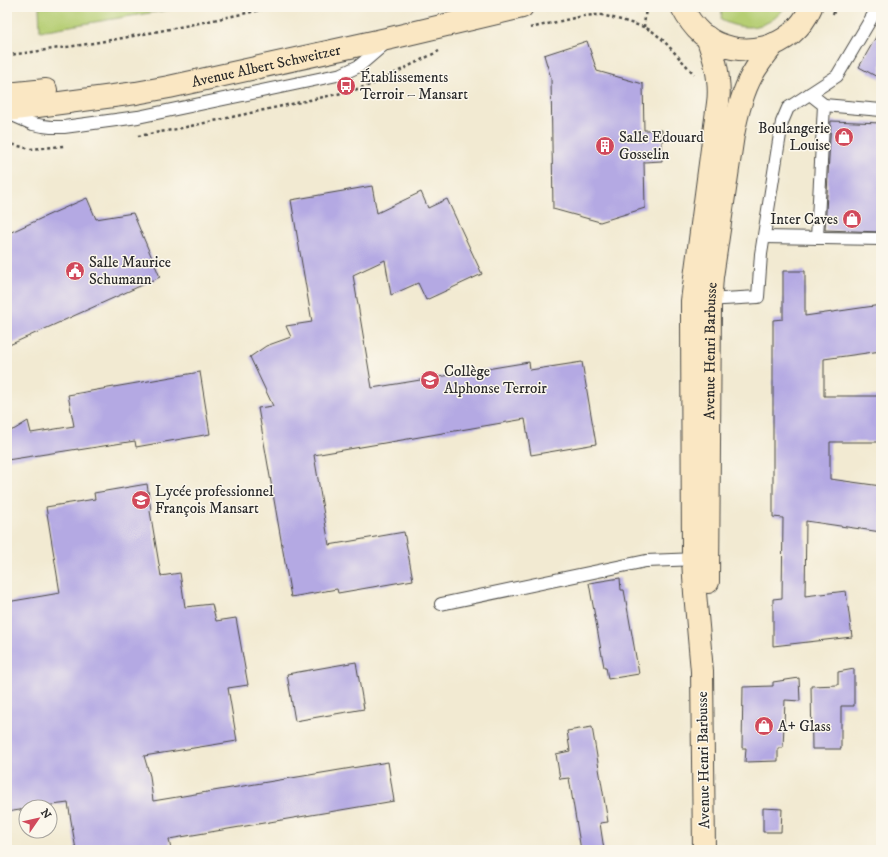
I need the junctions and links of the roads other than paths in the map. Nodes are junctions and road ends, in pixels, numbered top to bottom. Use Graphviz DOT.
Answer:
graph roads {
  1 [pos="455,7"];
  2 [pos="522,7"];
  3 [pos="666,7"];
  4 [pos="811,7"];
  5 [pos="878,7"];
  6 [pos="685,13"];
  7 [pos="707,37"];
  8 [pos="391,38"];
  9 [pos="774,44"];
  10 [pos="7,94"];
  11 [pos="810,94"];
  12 [pos="824,105"];
  13 [pos="7,110"];
  14 [pos="881,110"];
  15 [pos="7,113"];
  16 [pos="764,237"];
  17 [pos="817,238"];
  18 [pos="881,239"];
  19 [pos="701,300"];
  20 [pos="701,559"];
  21 [pos="441,604"];
  22 [pos="704,850"];
  1 -- 10 [label="main road, Avenue Albert Schweitzer"];
  2 -- 8 [label="main road, Avenue Albert Schweitzer"];
  3 -- 6 [label="main road"];
  4 -- 9 [label="main road"];
  5 -- 11 [label="lane"];
  6 -- 7 [label="main road"];
  7 -- 9 [label="main road"];
  7 -- 19 [label="main road, Avenue Henri Barbusse"];
  8 -- 13 [label="main road, Avenue Albert Schweitzer"];
  8 -- 15 [label="lane"];
  9 -- 19 [label="main road, Avenue Henri Barbusse"];
  11 -- 12 [label="lane"];
  11 -- 16 [label="lane"];
  12 -- 14 [label="lane"];
  12 -- 17 [label="lane"];
  16 -- 17 [label="lane"];
  16 -- 19 [label="lane"];
  17 -- 18 [label="lane"];
  19 -- 20 [label="main road, Avenue Henri Barbusse"];
  20 -- 21 [label="lane"];
  20 -- 22 [label="main road, Avenue Henri Barbusse"];
}
